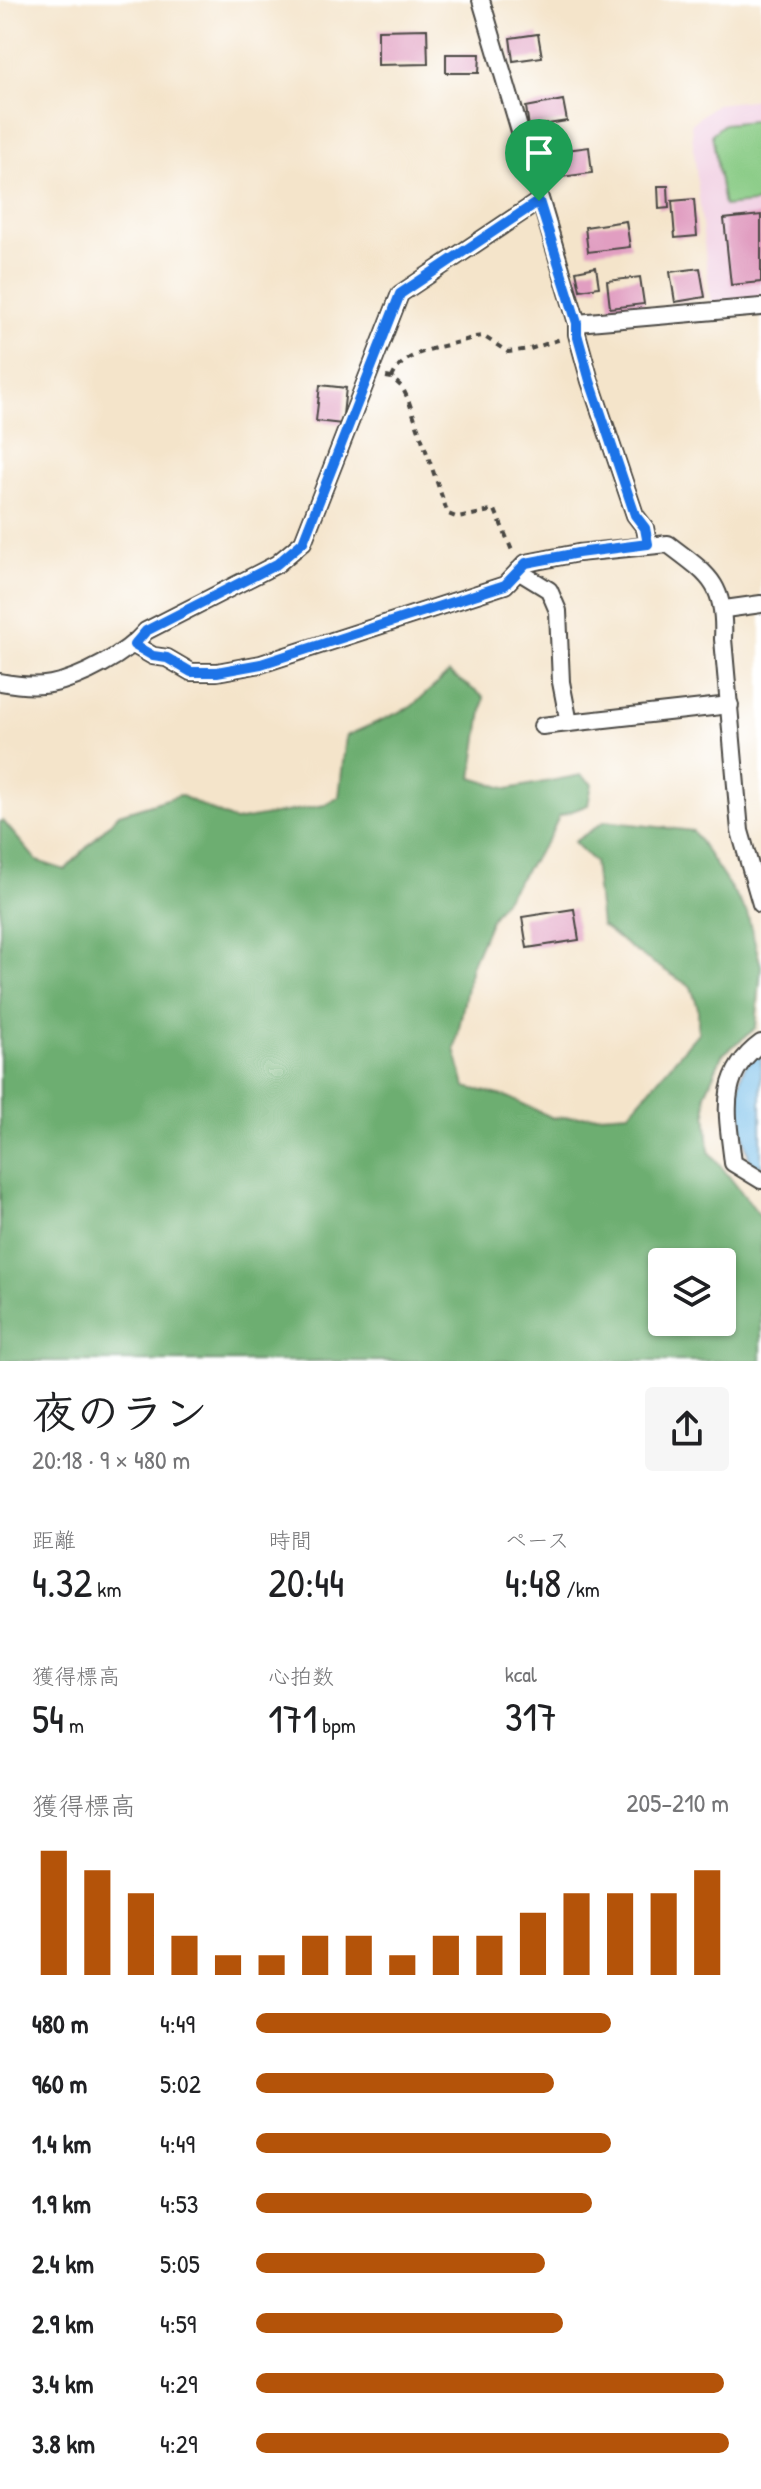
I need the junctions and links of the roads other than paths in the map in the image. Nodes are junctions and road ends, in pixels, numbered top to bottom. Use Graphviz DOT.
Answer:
graph roads {
  1 [pos="481,0"];
  2 [pos="539,201"];
  3 [pos="761,307"];
  4 [pos="577,328"];
  5 [pos="648,544"];
  6 [pos="519,570"];
  7 [pos="761,604"];
  8 [pos="725,609"];
  9 [pos="134,645"];
  10 [pos="0,682"];
  11 [pos="730,705"];
  12 [pos="569,723"];
  13 [pos="542,726"];
  14 [pos="761,904"];
  15 [pos="761,1043"];
  16 [pos="761,1180"];
  1 -- 2 [label="street"];
  2 -- 4 [label="street"];
  2 -- 9 [label="street"];
  3 -- 4 [label="street"];
  4 -- 5 [label="street"];
  5 -- 6 [label="street"];
  5 -- 8 [label="street"];
  6 -- 9 [label="street"];
  6 -- 12 [label="street"];
  7 -- 8 [label="street"];
  8 -- 11 [label="street"];
  9 -- 10 [label="street"];
  11 -- 12 [label="street"];
  11 -- 14 [label="street"];
  12 -- 13 [label="street"];
  15 -- 16 [label="street"];
}
